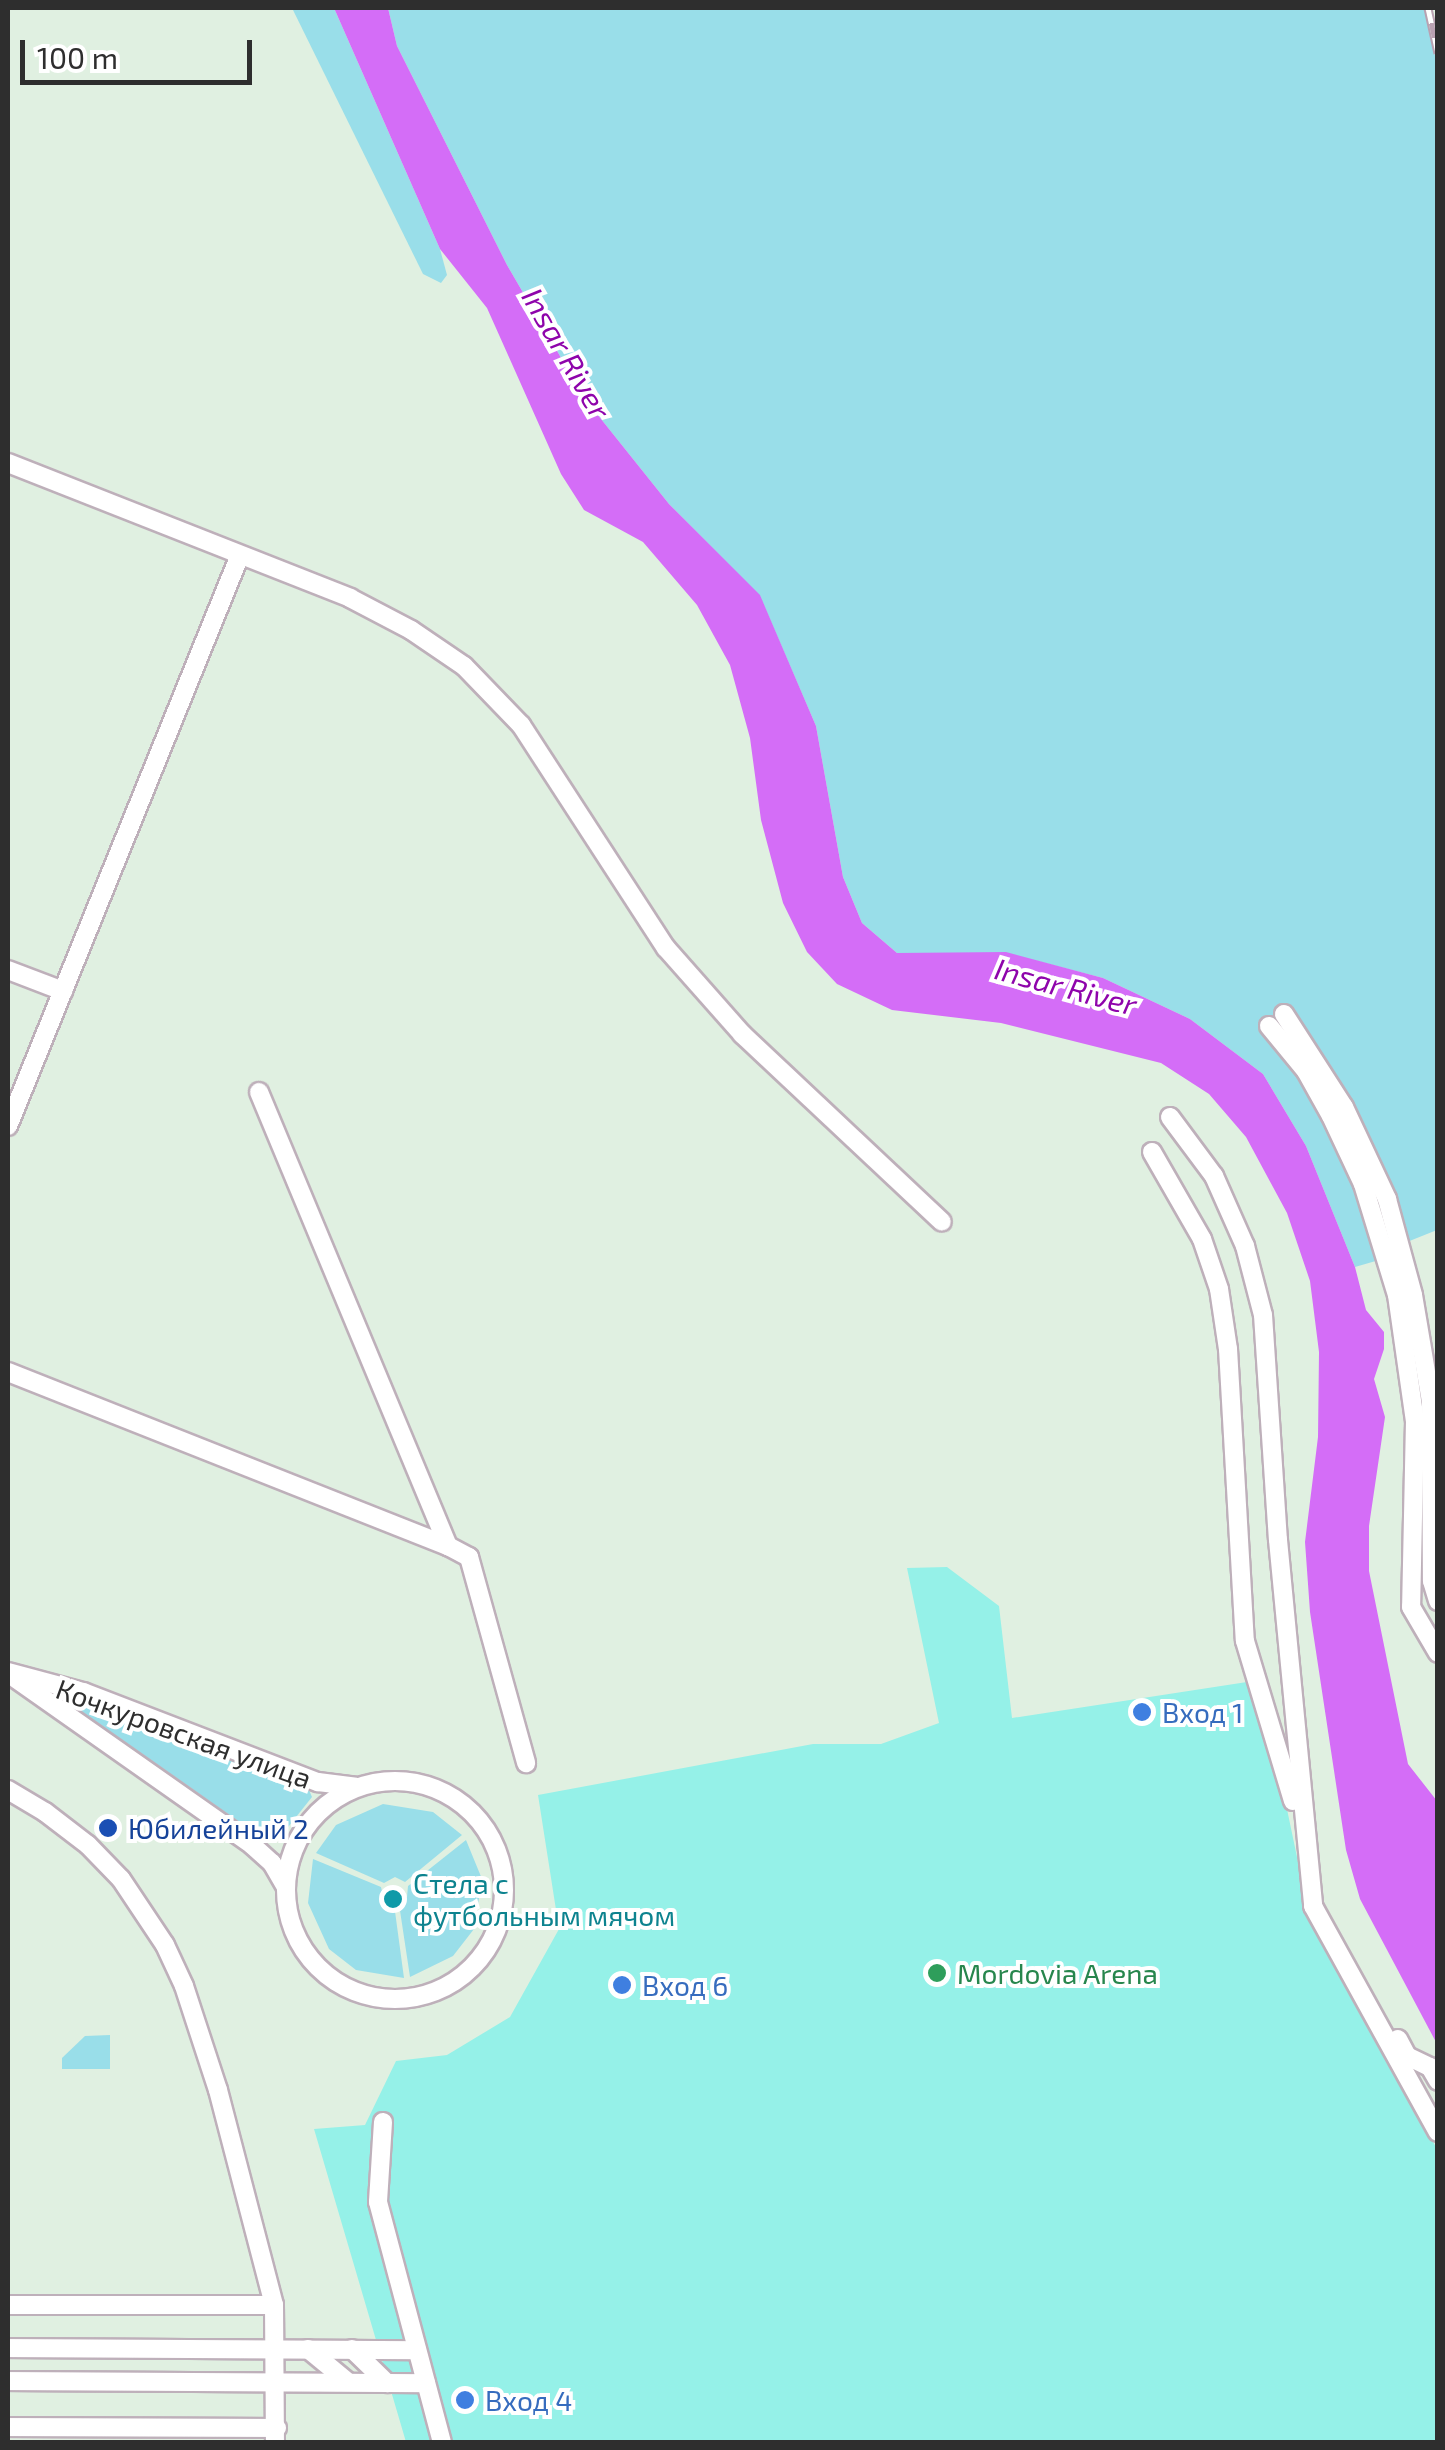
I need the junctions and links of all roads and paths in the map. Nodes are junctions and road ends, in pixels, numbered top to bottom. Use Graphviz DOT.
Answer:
graph roads {
  1 [pos="8,463"];
  2 [pos="240,555"];
  3 [pos="8,970"];
  4 [pos="62,991"];
  5 [pos="260,1092"];
  6 [pos="1170,1116"];
  7 [pos="8,1126"];
  8 [pos="1152,1152"];
  9 [pos="942,1222"];
  10 [pos="8,1372"];
  11 [pos="448,1546"];
  12 [pos="1438,1601"];
  13 [pos="1438,1653"];
  14 [pos="8,1672"];
  15 [pos="526,1764"];
  16 [pos="361,1787"];
  17 [pos="8,1790"];
  18 [pos="1304,1840"];
  19 [pos="286,1886"];
  20 [pos="1438,2080"];
  21 [pos="383,2122"];
  22 [pos="1438,2132"];
  23 [pos="8,2305"];
  24 [pos="274,2305"];
  25 [pos="8,2348"];
  26 [pos="277,2349"];
  27 [pos="308,2349"];
  28 [pos="417,2350"];
  29 [pos="363,2352"];
  30 [pos="339,2380"];
  31 [pos="8,2381"];
  32 [pos="278,2382"];
  33 [pos="387,2383"];
  34 [pos="426,2383"];
  35 [pos="8,2428"];
  36 [pos="276,2435"];
  37 [pos="442,2442"];
  1 -- 2 [label="street"];
  2 -- 4 [label="street"];
  2 -- 9 [label="street"];
  3 -- 4 [label="street"];
  4 -- 7 [label="street"];
  5 -- 11 [label="street"];
  6 -- 18 [label="street"];
  8 -- 18 [label="street"];
  10 -- 11 [label="street"];
  11 -- 15 [label="street"];
  12 -- 13 [label="street"];
  14 -- 16 [label="street, Кочкуровская улица"];
  14 -- 19 [label="street, Кочкуровская улица"];
  16 -- 19 [label="street"];
  16 -- 19 [label="street"];
  17 -- 24 [label="street"];
  18 -- 20 [label="street"];
  18 -- 22 [label="street"];
  21 -- 28 [label="street"];
  23 -- 24 [label="street"];
  24 -- 26 [label="street"];
  25 -- 26 [label="street"];
  26 -- 27 [label="street"];
  26 -- 32 [label="street"];
  27 -- 29 [label="street"];
  27 -- 30 [label="street"];
  28 -- 29 [label="street"];
  28 -- 34 [label="street"];
  29 -- 30 [label="street"];
  29 -- 33 [label="street"];
  30 -- 32 [label="street"];
  30 -- 33 [label="street"];
  31 -- 32 [label="street"];
  32 -- 36 [label="street"];
  33 -- 34 [label="street"];
  34 -- 37 [label="street"];
  35 -- 36 [label="street"];
}
